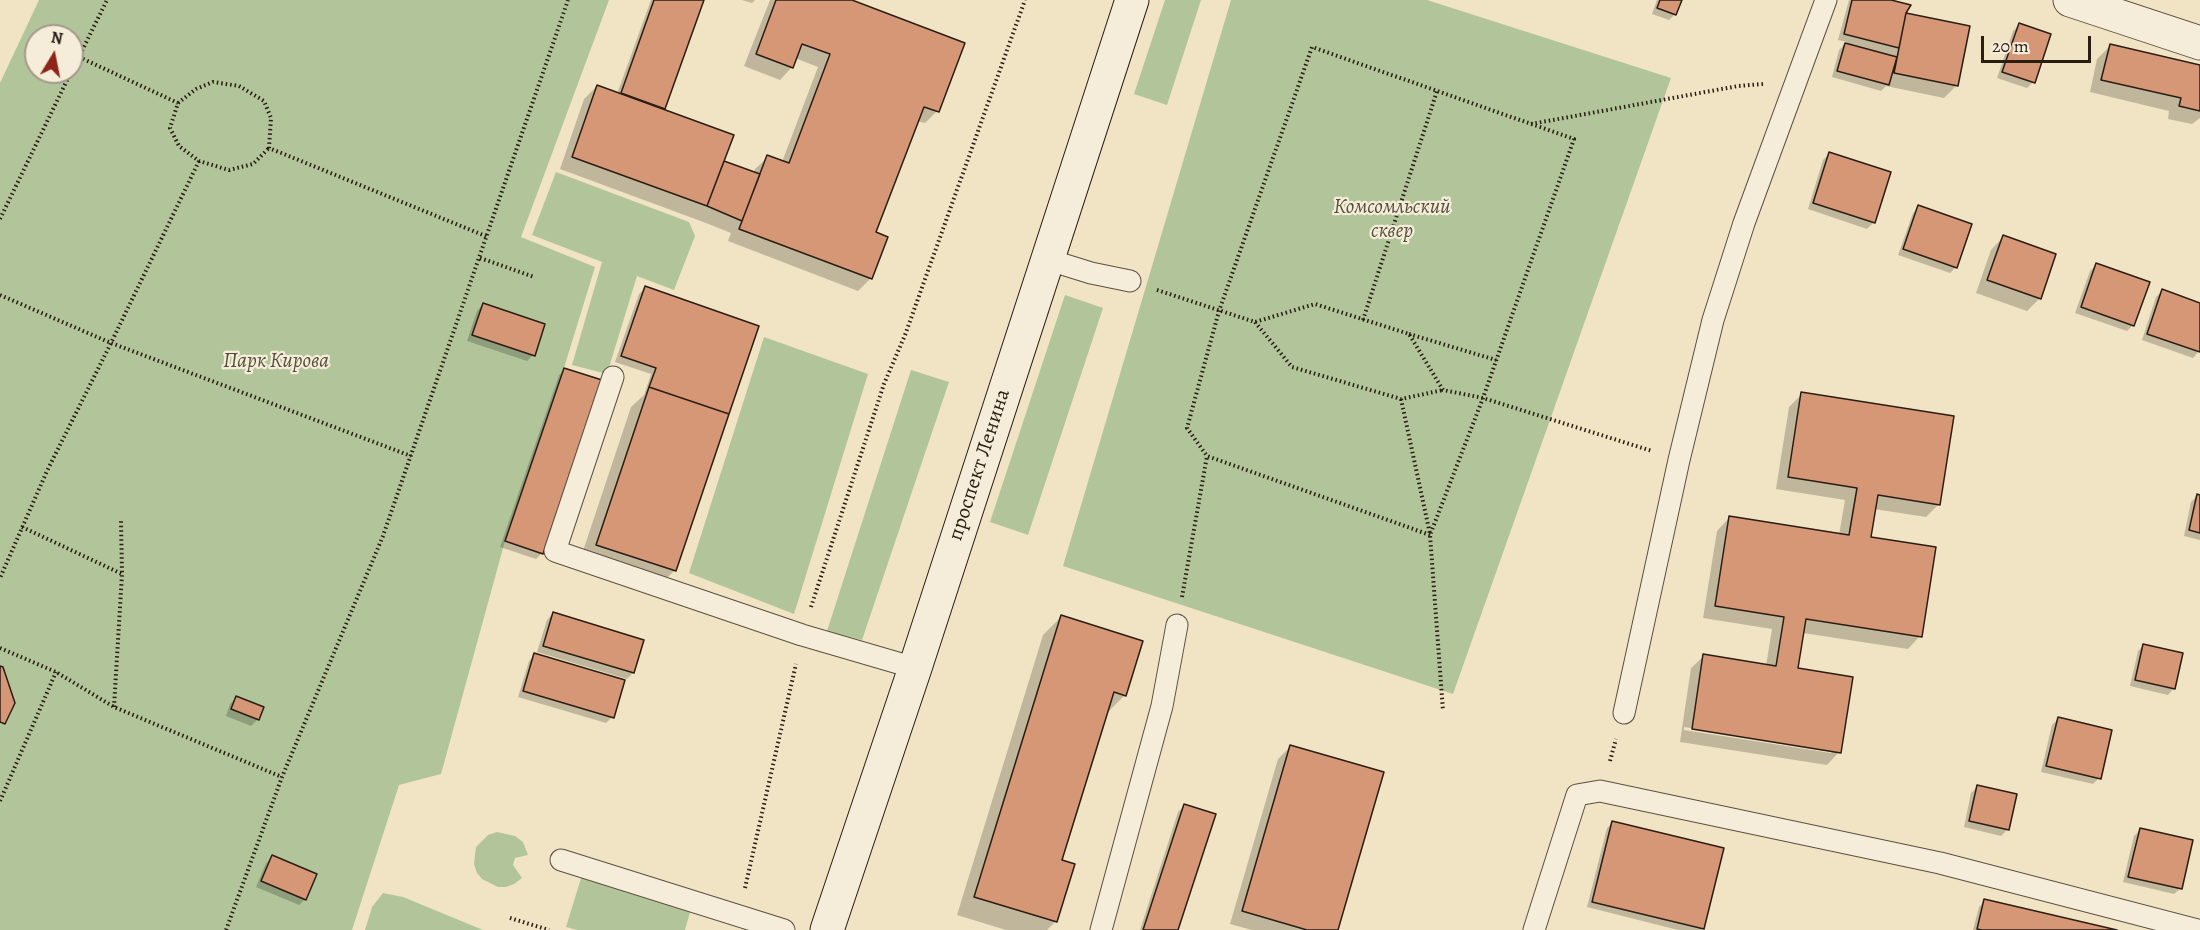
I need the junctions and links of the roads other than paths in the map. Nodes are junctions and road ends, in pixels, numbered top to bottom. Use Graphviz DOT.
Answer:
graph roads {
  1 [pos="1132,0"];
  2 [pos="1826,0"];
  3 [pos="2070,0"];
  4 [pos="2200,44"];
  5 [pos="1046,259"];
  6 [pos="1130,281"];
  7 [pos="614,377"];
  8 [pos="1177,625"];
  9 [pos="915,668"];
  10 [pos="1624,712"];
  11 [pos="561,860"];
  12 [pos="834,928"];
  13 [pos="784,930"];
  14 [pos="1101,930"];
  15 [pos="1534,930"];
  16 [pos="2198,930"];
  1 -- 5 [label="main road, проспект Ленина"];
  2 -- 10 [label="lane"];
  3 -- 4 [label="main road"];
  5 -- 6 [label="lane"];
  5 -- 9 [label="main road, проспект Ленина"];
  7 -- 9 [label="lane"];
  8 -- 14 [label="lane"];
  9 -- 12 [label="main road, проспект Ленина"];
  11 -- 13 [label="lane"];
  15 -- 16 [label="lane"];
}
